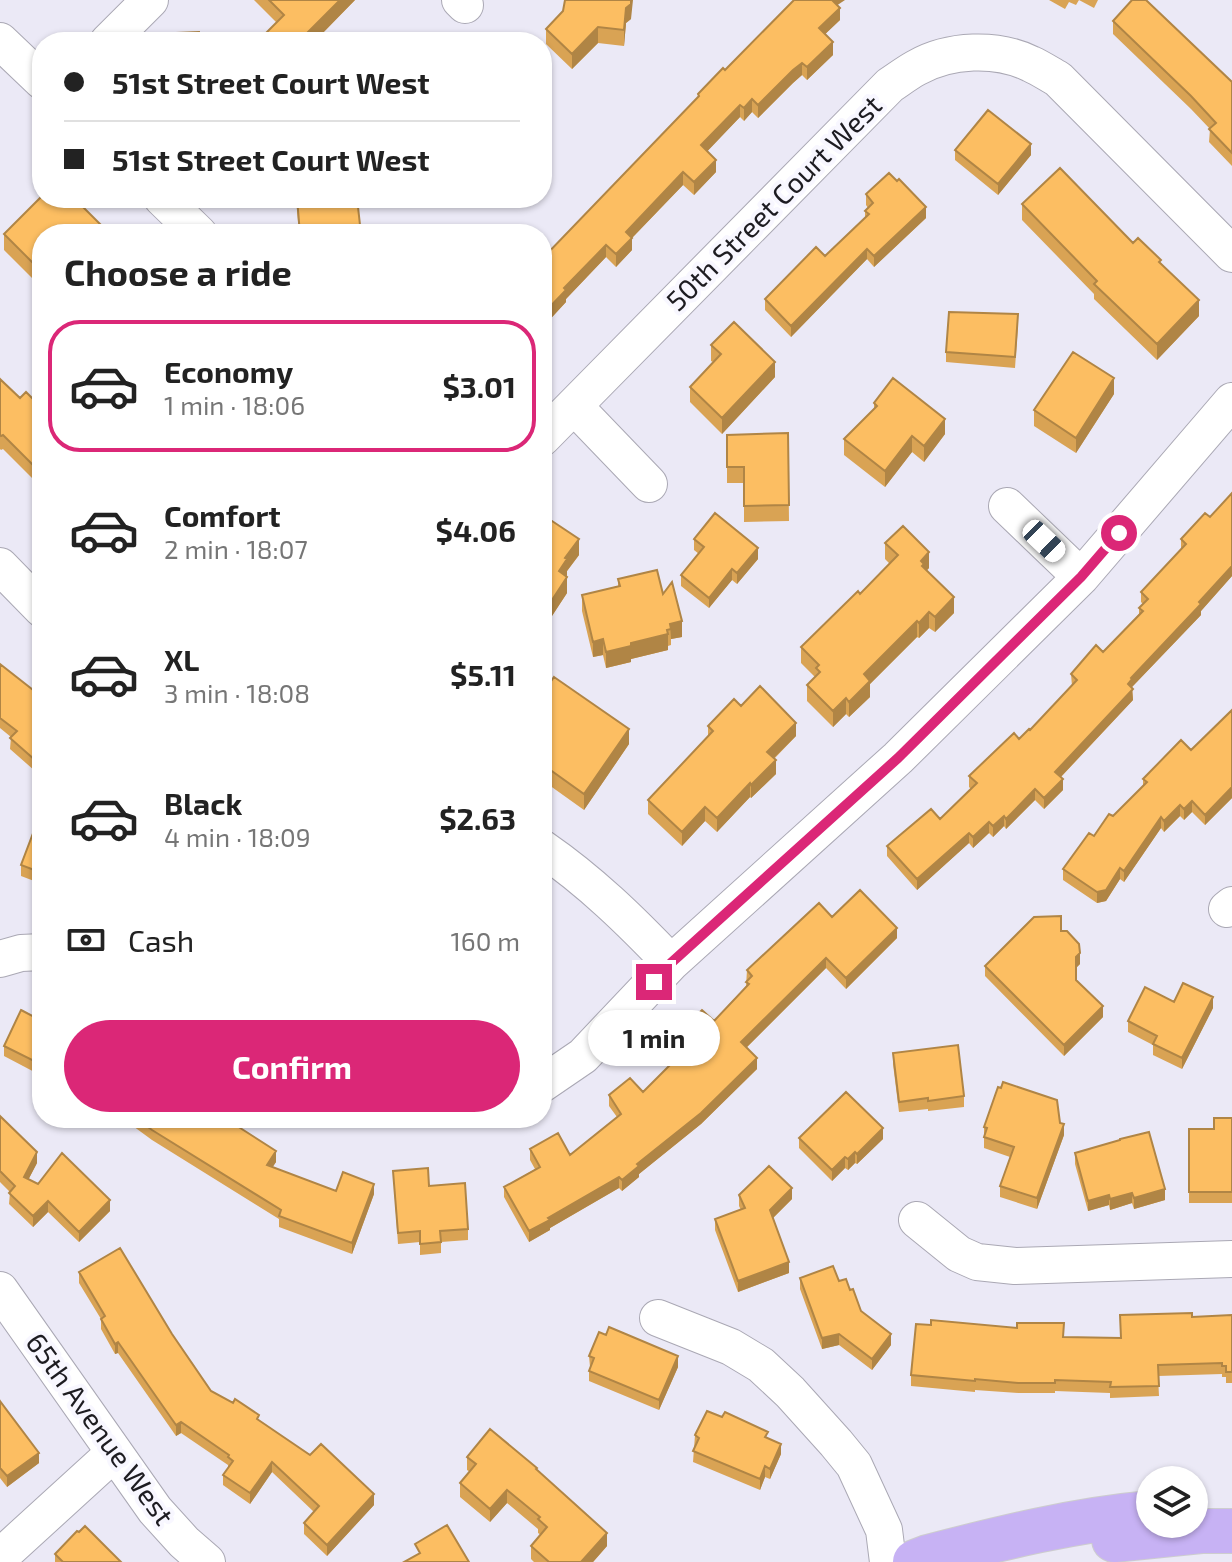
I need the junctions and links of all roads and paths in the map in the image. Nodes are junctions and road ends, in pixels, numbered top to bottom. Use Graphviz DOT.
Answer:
graph roads {
  1 [pos="150,0"];
  2 [pos="118,32"];
  3 [pos="0,41"];
  4 [pos="32,71"];
  5 [pos="172,208"];
  6 [pos="189,224"];
  7 [pos="1232,254"];
  8 [pos="1232,401"];
  9 [pos="574,406"];
  10 [pos="552,428"];
  11 [pos="649,484"];
  12 [pos="1007,506"];
  13 [pos="0,566"];
  14 [pos="1081,577"];
  15 [pos="32,599"];
  16 [pos="552,856"];
  17 [pos="32,952"];
  18 [pos="0,959"];
  19 [pos="671,963"];
  20 [pos="552,1077"];
  21 [pos="917,1220"];
  22 [pos="1232,1259"];
  23 [pos="0,1290"];
  24 [pos="658,1318"];
  25 [pos="114,1453"];
  26 [pos="1232,1509"];
  27 [pos="1208,1510"];
  28 [pos="1136,1515"];
  29 [pos="1232,1531"];
  30 [pos="0,1557"];
  31 [pos="207,1562"];
  32 [pos="888,1562"];
  33 [pos="915,1562"];
  34 [pos="998,1562"];
  1 -- 2 [label="street"];
  3 -- 4 [label="street"];
  5 -- 6 [label="street"];
  7 -- 9 [label="street, 50th Street Court West"];
  8 -- 14 [label="street"];
  9 -- 10 [label="street, 50th Street Court West"];
  9 -- 11 [label="street"];
  12 -- 14 [label="street"];
  13 -- 15 [label="street"];
  14 -- 19 [label="street"];
  16 -- 19 [label="street"];
  17 -- 18 [label="street"];
  19 -- 20 [label="street"];
  21 -- 22 [label="street"];
  23 -- 25 [label="street, 65th Avenue West"];
  24 -- 32 [label="street"];
  25 -- 30 [label="street"];
  25 -- 31 [label="street, 65th Avenue West"];
  26 -- 27 [label="main road"];
  28 -- 33 [label="main road"];
  29 -- 34 [label="main road"];
}
